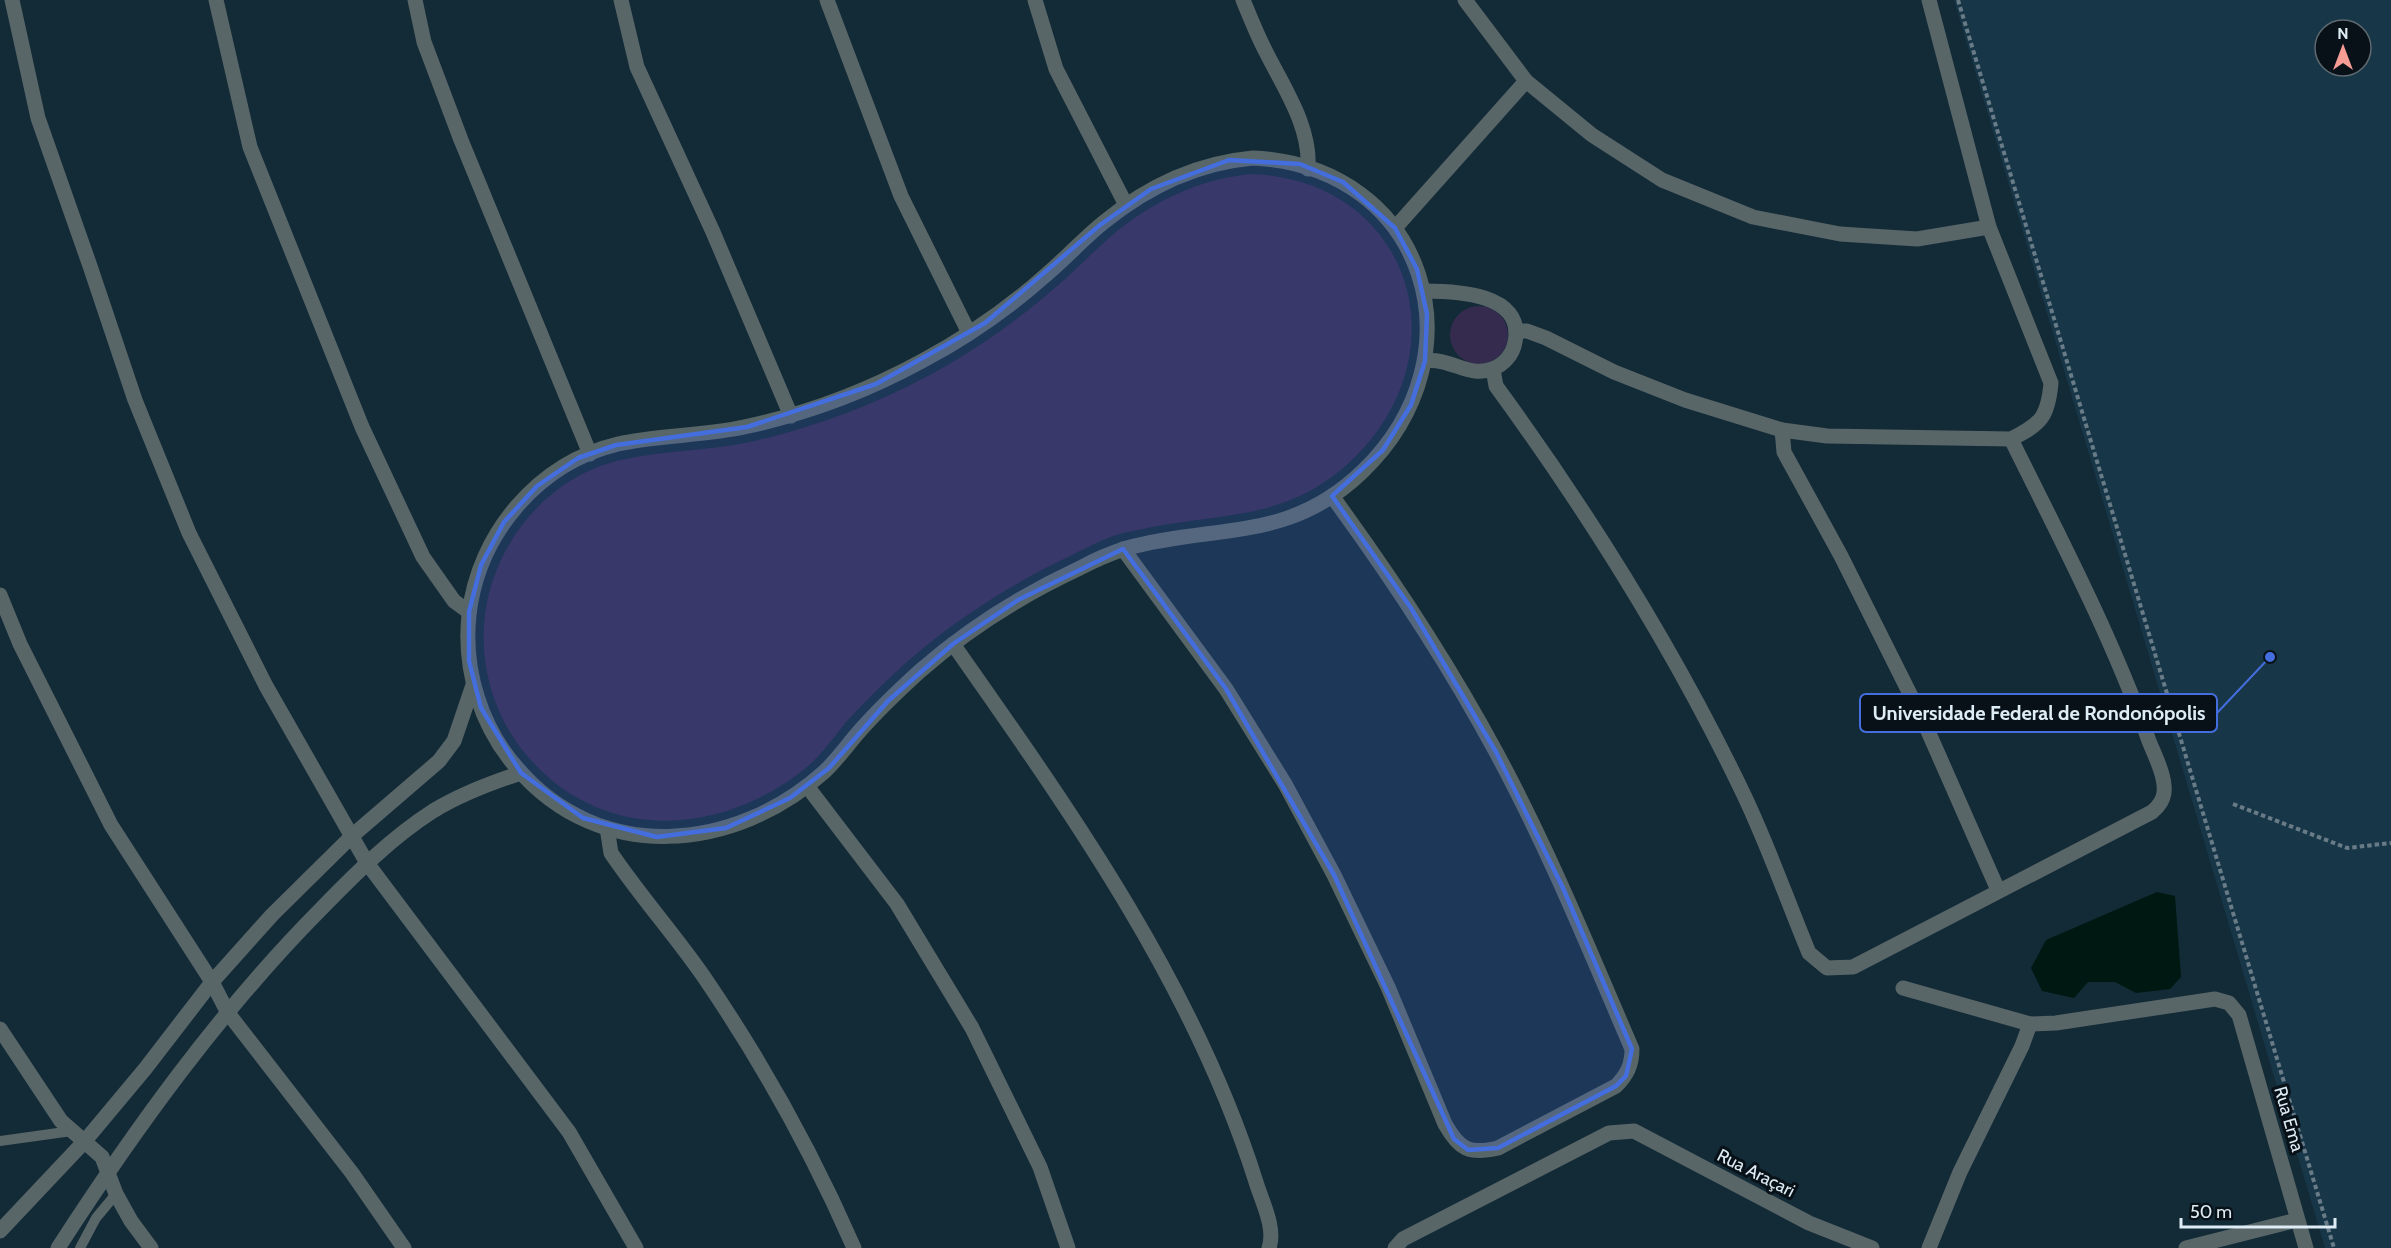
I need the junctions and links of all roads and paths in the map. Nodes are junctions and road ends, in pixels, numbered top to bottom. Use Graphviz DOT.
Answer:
graph roads {
  1 [pos="12,0"];
  2 [pos="216,0"];
  3 [pos="415,0"];
  4 [pos="621,0"];
  5 [pos="827,0"];
  6 [pos="1035,0"];
  7 [pos="1243,0"];
  8 [pos="1465,0"];
  9 [pos="1929,0"];
  10 [pos="1958,0"];
  11 [pos="1526,81"];
  12 [pos="1308,169"];
  13 [pos="1126,205"];
  14 [pos="1989,227"];
  15 [pos="1395,228"];
  16 [pos="1424,291"];
  17 [pos="1516,330"];
  18 [pos="969,333"];
  19 [pos="1425,361"];
  20 [pos="1493,369"];
  21 [pos="791,416"];
  22 [pos="1782,430"];
  23 [pos="2011,439"];
  24 [pos="590,454"];
  25 [pos="1332,496"];
  26 [pos="1123,549"];
  27 [pos="0,595"];
  28 [pos="469,612"];
  29 [pos="953,644"];
  30 [pos="473,685"];
  31 [pos="521,773"];
  32 [pos="807,786"];
  33 [pos="2233,804"];
  34 [pos="607,828"];
  35 [pos="353,835"];
  36 [pos="2391,843"];
  37 [pos="368,863"];
  38 [pos="1998,890"];
  39 [pos="212,982"];
  40 [pos="1903,988"];
  41 [pos="228,1013"];
  42 [pos="2030,1024"];
  43 [pos="0,1029"];
  44 [pos="72,1131"];
  45 [pos="0,1141"];
  46 [pos="84,1142"];
  47 [pos="109,1173"];
  48 [pos="117,1194"];
  49 [pos="2297,1220"];
  50 [pos="0,1231"];
  51 [pos="58,1248"];
  52 [pos="80,1248"];
  53 [pos="151,1248"];
  54 [pos="404,1248"];
  55 [pos="636,1248"];
  56 [pos="854,1248"];
  57 [pos="1068,1248"];
  58 [pos="1269,1248"];
  59 [pos="1395,1248"];
  60 [pos="1872,1248"];
  61 [pos="1929,1248"];
  62 [pos="2186,1248"];
  63 [pos="2306,1248"];
  64 [pos="2334,1248"];
  1 -- 35 [label="street"];
  2 -- 28 [label="street"];
  3 -- 24 [label="street"];
  4 -- 21 [label="street"];
  5 -- 18 [label="street"];
  6 -- 13 [label="street"];
  7 -- 12 [label="street"];
  8 -- 11 [label="street"];
  9 -- 14 [label="street"];
  10 -- 64 [label="path"];
  11 -- 14 [label="street"];
  11 -- 15 [label="street"];
  12 -- 13 [label="street"];
  12 -- 15 [label="street"];
  13 -- 18 [label="street"];
  14 -- 23 [label="street"];
  15 -- 16 [label="street"];
  16 -- 17 [label="street"];
  16 -- 19 [label="street"];
  17 -- 20 [label="street"];
  17 -- 22 [label="street"];
  18 -- 21 [label="street"];
  19 -- 20 [label="street"];
  19 -- 25 [label="street"];
  20 -- 38 [label="street"];
  21 -- 24 [label="street"];
  22 -- 23 [label="street"];
  22 -- 38 [label="street"];
  23 -- 38 [label="street"];
  24 -- 28 [label="street"];
  25 -- 26 [label="street"];
  25 -- 26 [label="street"];
  26 -- 29 [label="street"];
  27 -- 39 [label="street"];
  28 -- 30 [label="street"];
  29 -- 32 [label="street"];
  29 -- 58 [label="street"];
  30 -- 31 [label="street"];
  30 -- 35 [label="street"];
  31 -- 34 [label="street"];
  31 -- 37 [label="street"];
  32 -- 34 [label="street"];
  32 -- 57 [label="street"];
  33 -- 36 [label="path"];
  34 -- 56 [label="street"];
  35 -- 37 [label="street"];
  35 -- 39 [label="street"];
  37 -- 41 [label="street"];
  37 -- 55 [label="street"];
  39 -- 41 [label="street"];
  39 -- 46 [label="street"];
  40 -- 42 [label="street"];
  41 -- 47 [label="street"];
  41 -- 54 [label="street"];
  42 -- 49 [label="street, Rua Ema"];
  42 -- 61 [label="street"];
  43 -- 44 [label="street"];
  44 -- 45 [label="lane"];
  44 -- 46 [label="street"];
  46 -- 47 [label="street"];
  46 -- 50 [label="street"];
  47 -- 48 [label="street"];
  47 -- 51 [label="street"];
  48 -- 52 [label="lane"];
  48 -- 53 [label="street"];
  49 -- 62 [label="street"];
  49 -- 63 [label="street, Rua Ema"];
  59 -- 60 [label="street, Rua Araçari"];
}
